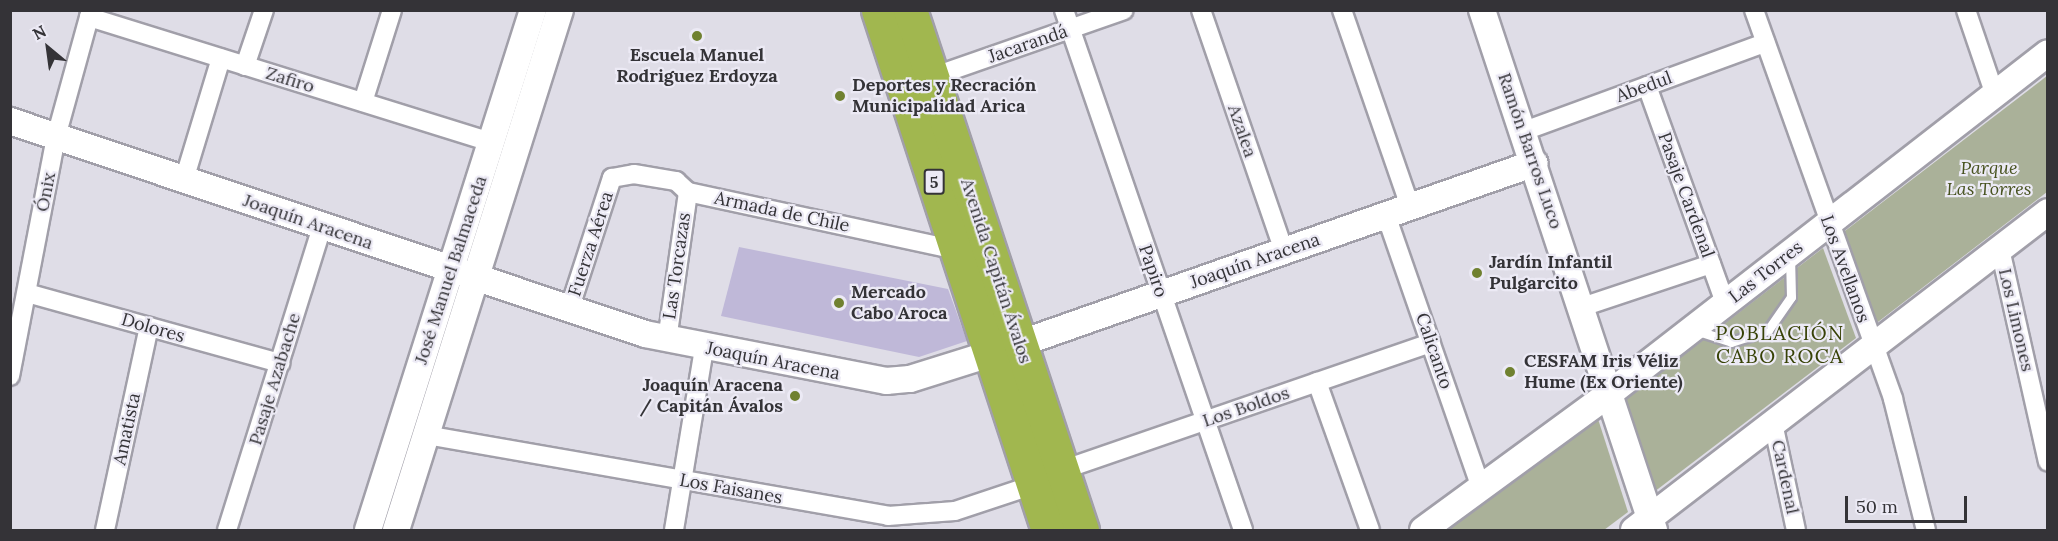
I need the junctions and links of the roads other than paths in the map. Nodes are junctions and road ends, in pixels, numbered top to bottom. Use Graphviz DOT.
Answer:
graph roads {
  1 [pos="264,10"];
  2 [pos="392,10"];
  3 [pos="533,10"];
  4 [pos="560,10"];
  5 [pos="878,10"];
  6 [pos="910,10"];
  7 [pos="1064,10"];
  8 [pos="1124,10"];
  9 [pos="1201,10"];
  10 [pos="1342,10"];
  11 [pos="1754,10"];
  12 [pos="1966,10"];
  13 [pos="1484,11"];
  14 [pos="90,14"];
  15 [pos="1070,29"];
  16 [pos="1765,43"];
  17 [pos="2048,53"];
  18 [pos="221,58"];
  19 [pos="245,66"];
  20 [pos="932,77"];
  21 [pos="1647,86"];
  22 [pos="1995,95"];
  23 [pos="363,102"];
  24 [pos="10,122"];
  25 [pos="1524,131"];
  26 [pos="56,137"];
  27 [pos="491,142"];
  28 [pos="1535,163"];
  29 [pos="612,178"];
  30 [pos="184,180"];
  31 [pos="688,192"];
  32 [pos="1410,206"];
  33 [pos="2048,212"];
  34 [pos="1386,215"];
  35 [pos="1828,224"];
  36 [pos="322,227"];
  37 [pos="2000,249"];
  38 [pos="956,250"];
  39 [pos="1284,251"];
  40 [pos="1790,254"];
  41 [pos="1711,264"];
  42 [pos="451,270"];
  43 [pos="475,278"];
  44 [pos="27,293"];
  45 [pos="1161,294"];
  46 [pos="1725,303"];
  47 [pos="1582,307"];
  48 [pos="569,310"];
  49 [pos="150,327"];
  50 [pos="1693,329"];
  51 [pos="667,340"];
  52 [pos="1431,343"];
  53 [pos="1873,347"];
  54 [pos="704,348"];
  55 [pos="1005,349"];
  56 [pos="280,363"];
  57 [pos="10,376"];
  58 [pos="1317,382"];
  59 [pos="1610,393"];
  60 [pos="1205,421"];
  61 [pos="1773,423"];
  62 [pos="426,435"];
  63 [pos="2048,462"];
  64 [pos="1062,470"];
  65 [pos="682,481"];
  66 [pos="1033,485"];
  67 [pos="1481,488"];
  68 [pos="1646,526"];
  69 [pos="105,531"];
  70 [pos="227,531"];
  71 [pos="368,531"];
  72 [pos="396,531"];
  73 [pos="674,531"];
  74 [pos="1048,531"];
  75 [pos="1082,531"];
  76 [pos="1243,531"];
  77 [pos="1370,531"];
  78 [pos="1423,531"];
  79 [pos="1796,531"];
  80 [pos="1926,531"];
  1 -- 19 [label="street"];
  2 -- 23 [label="street"];
  3 -- 27 [label="street, José Manuel Balmaceda"];
  4 -- 43 [label="street, José Manuel Balmaceda"];
  5 -- 38 [label="highway, Avenida Capitán Ávalos / 5"];
  6 -- 20 [label="highway, Avenida Capitán Ávalos / 5"];
  7 -- 15 [label="street, Papiro"];
  8 -- 15 [label="street, Jacarandá"];
  9 -- 39 [label="street, Azalea"];
  10 -- 32 [label="street"];
  11 -- 16 [label="street, Los Avellanos"];
  12 -- 22 [label="street"];
  13 -- 25 [label="street, Ramón Barros Luco"];
  14 -- 18 [label="street, Zafiro"];
  14 -- 26 [label="street, Ónix"];
  15 -- 20 [label="street, Jacarandá"];
  15 -- 45 [label="street, Papiro"];
  16 -- 21 [label="street, Abedul"];
  16 -- 35 [label="street, Los Avellanos"];
  17 -- 22 [label="street, Las Torres"];
  18 -- 19 [label="street, Zafiro"];
  18 -- 30 [label="street"];
  19 -- 23 [label="street, Zafiro"];
  20 -- 55 [label="highway, Avenida Capitán Ávalos / 5"];
  21 -- 25 [label="street, Abedul"];
  21 -- 41 [label="street, Pasaje Cardenal"];
  22 -- 35 [label="street, Las Torres"];
  23 -- 27 [label="street, Zafiro"];
  24 -- 26 [label="street, Joaquín Aracena"];
  25 -- 28 [label="street, Ramón Barros Luco"];
  26 -- 30 [label="street, Joaquín Aracena"];
  26 -- 44 [label="street, Ónix"];
  27 -- 42 [label="street, José Manuel Balmaceda"];
  28 -- 32 [label="street, Joaquín Aracena"];
  28 -- 47 [label="street, Ramón Barros Luco"];
  29 -- 31 [label="street, Armada de Chile"];
  29 -- 48 [label="street, Fuerza Aérea"];
  30 -- 36 [label="street, Joaquín Aracena"];
  31 -- 38 [label="street, Armada de Chile"];
  31 -- 51 [label="street, Las Torcazas"];
  32 -- 34 [label="street, Joaquín Aracena"];
  33 -- 37 [label="street"];
  34 -- 39 [label="street, Joaquín Aracena"];
  34 -- 52 [label="street, Calicanto"];
  35 -- 40 [label="street, Las Torres"];
  35 -- 53 [label="street, Los Avellanos"];
  36 -- 42 [label="street, Joaquín Aracena"];
  36 -- 56 [label="street, Pasaje Azabache"];
  37 -- 53 [label="street"];
  37 -- 63 [label="street, Los Limones"];
  38 -- 55 [label="highway, Avenida Capitán Ávalos / 5"];
  39 -- 45 [label="street, Joaquín Aracena"];
  40 -- 46 [label="street, Las Torres"];
  40 -- 50 [label="lane"];
  41 -- 46 [label="street, Pasaje Cardenal"];
  41 -- 47 [label="street"];
  42 -- 43 [label="street, Joaquín Aracena"];
  42 -- 71 [label="street, José Manuel Balmaceda"];
  43 -- 48 [label="street, Joaquín Aracena"];
  43 -- 62 [label="street, José Manuel Balmaceda"];
  44 -- 49 [label="street, Dolores"];
  44 -- 57 [label="street, Ónix"];
  45 -- 55 [label="street, Joaquín Aracena"];
  45 -- 60 [label="street, Papiro"];
  46 -- 50 [label="street, Las Torres"];
  47 -- 59 [label="street, Ramón Barros Luco"];
  48 -- 51 [label="street, Joaquín Aracena"];
  49 -- 56 [label="street, Dolores"];
  49 -- 69 [label="street, Amatista"];
  50 -- 59 [label="street, Las Torres"];
  51 -- 54 [label="street, Joaquín Aracena"];
  52 -- 58 [label="street, Los Boldos"];
  52 -- 67 [label="street, Calicanto"];
  53 -- 61 [label="street"];
  53 -- 80 [label="street, Los Avellanos"];
  54 -- 55 [label="street, Joaquín Aracena"];
  54 -- 65 [label="street"];
  55 -- 64 [label="highway, Avenida Capitán Ávalos / 5"];
  55 -- 66 [label="highway, Avenida Capitán Ávalos / 5"];
  56 -- 70 [label="street, Pasaje Azabache"];
  58 -- 60 [label="street, Los Boldos"];
  58 -- 77 [label="street"];
  59 -- 67 [label="street, Las Torres"];
  59 -- 68 [label="street, Ramón Barros Luco"];
  60 -- 64 [label="street, Los Boldos"];
  60 -- 76 [label="street, Papiro"];
  61 -- 68 [label="street"];
  61 -- 79 [label="street, Cardenal"];
  62 -- 65 [label="street, Los Faisanes"];
  62 -- 72 [label="street, José Manuel Balmaceda"];
  64 -- 75 [label="highway, Avenida Capitán Ávalos / 5"];
  65 -- 66 [label="street, Los Faisanes"];
  65 -- 73 [label="street"];
  66 -- 74 [label="highway, Avenida Capitán Ávalos / 5"];
  67 -- 78 [label="street, Las Torres"];
}
